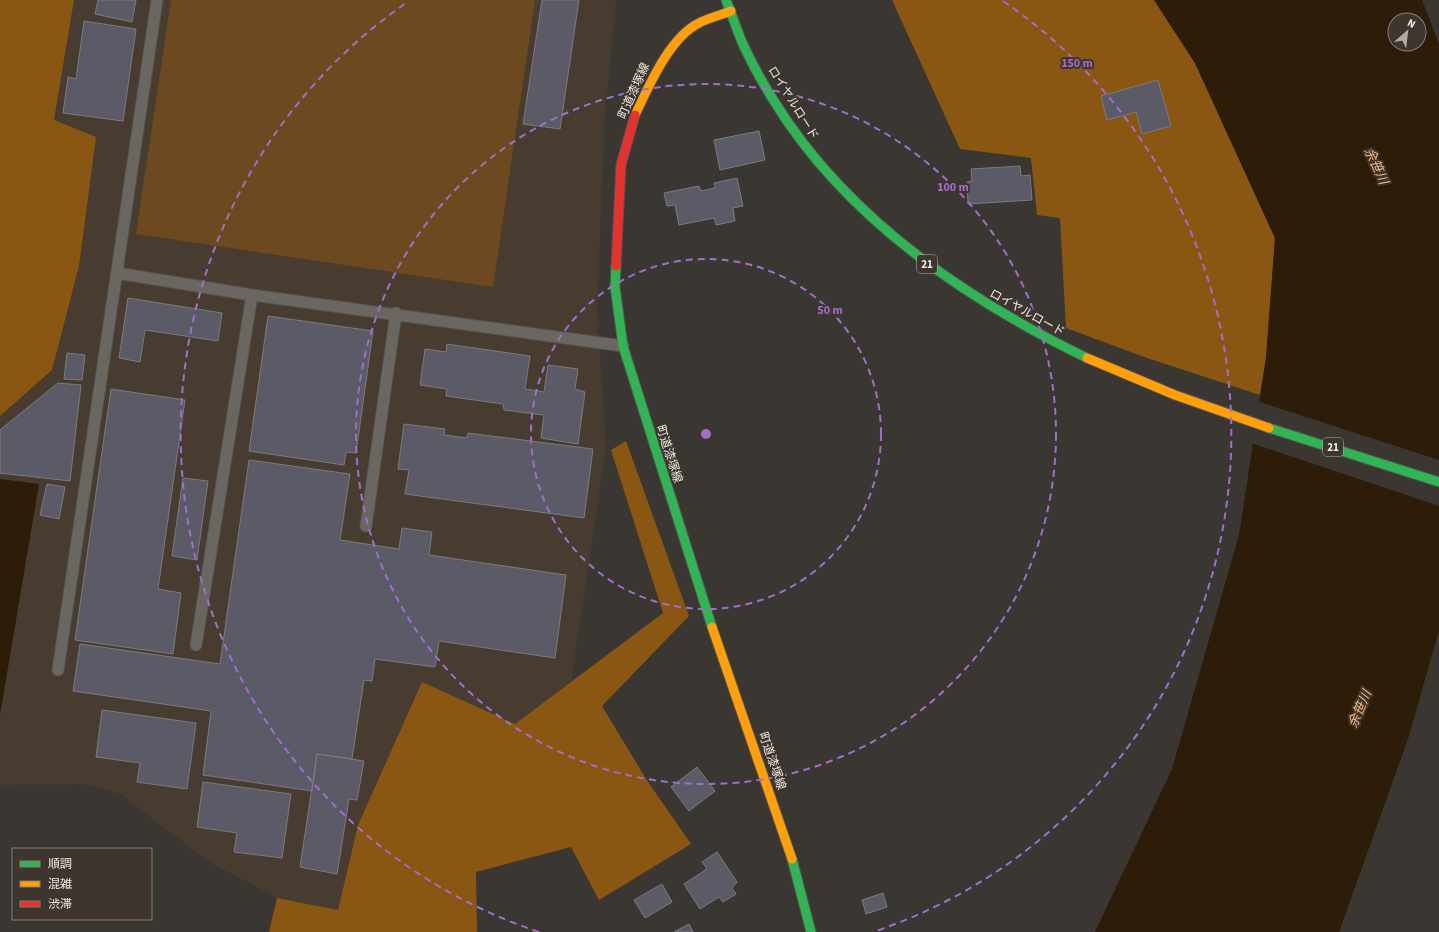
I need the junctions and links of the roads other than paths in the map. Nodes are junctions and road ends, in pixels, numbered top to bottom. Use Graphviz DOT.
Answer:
graph roads {
  1 [pos="157,0"];
  2 [pos="726,0"];
  3 [pos="731,11"];
  4 [pos="117,273"];
  5 [pos="252,295"];
  6 [pos="396,313"];
  7 [pos="623,346"];
  8 [pos="1439,482"];
  9 [pos="366,526"];
  10 [pos="196,645"];
  11 [pos="58,670"];
  12 [pos="811,932"];
  1 -- 4 [label="lane"];
  2 -- 3 [label="street, ロイヤルロード / 21"];
  3 -- 7 [label="street, 町道漆塚線"];
  3 -- 8 [label="street, ロイヤルロード / 21"];
  4 -- 5 [label="lane"];
  4 -- 11 [label="lane"];
  5 -- 6 [label="lane"];
  5 -- 10 [label="lane"];
  6 -- 7 [label="lane"];
  6 -- 9 [label="lane"];
  7 -- 12 [label="street, 町道漆塚線"];
}
